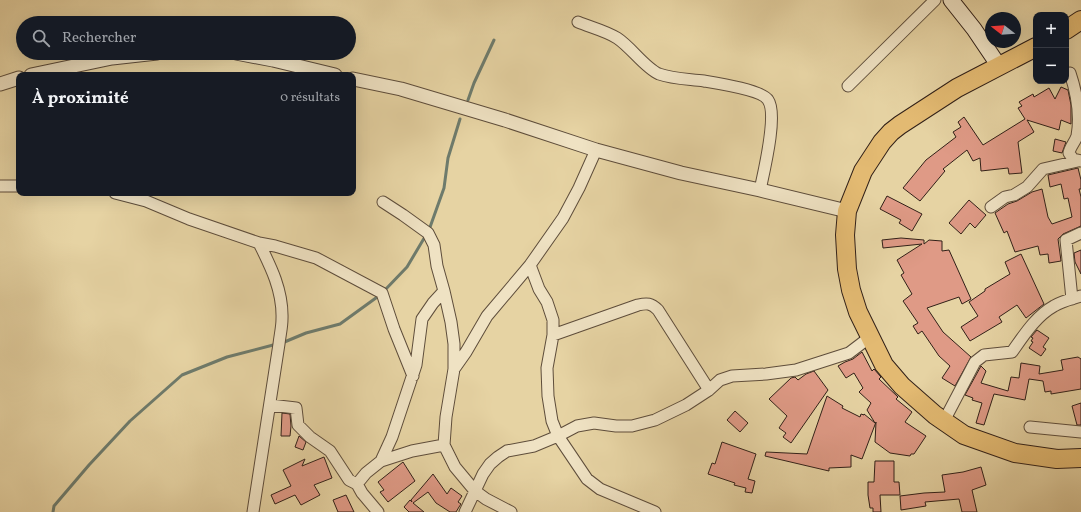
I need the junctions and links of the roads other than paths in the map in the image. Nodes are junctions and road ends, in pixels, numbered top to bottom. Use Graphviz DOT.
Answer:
graph roads {
  1 [pos="935,0"];
  2 [pos="952,0"];
  3 [pos="1081,20"];
  4 [pos="578,22"];
  5 [pos="1069,28"];
  6 [pos="1032,54"];
  7 [pos="102,60"];
  8 [pos="273,60"];
  9 [pos="999,66"];
  10 [pos="45,72"];
  11 [pos="323,72"];
  12 [pos="1072,73"];
  13 [pos="16,79"];
  14 [pos="356,80"];
  15 [pos="0,84"];
  16 [pos="848,86"];
  17 [pos="596,150"];
  18 [pos="1080,161"];
  19 [pos="0,186"];
  20 [pos="16,186"];
  21 [pos="760,190"];
  22 [pos="127,196"];
  23 [pos="383,202"];
  24 [pos="991,207"];
  25 [pos="847,211"];
  26 [pos="1081,233"];
  27 [pos="259,243"];
  28 [pos="530,265"];
  29 [pos="444,291"];
  30 [pos="1076,298"];
  31 [pos="552,335"];
  32 [pos="870,337"];
  33 [pos="454,369"];
  34 [pos="413,376"];
  35 [pos="709,390"];
  36 [pos="270,405"];
  37 [pos="944,421"];
  38 [pos="1030,427"];
  39 [pos="1081,432"];
  40 [pos="558,436"];
  41 [pos="444,445"];
  42 [pos="1081,458"];
  43 [pos="381,461"];
  44 [pos="357,484"];
  45 [pos="475,491"];
  46 [pos="253,512"];
  47 [pos="378,512"];
  48 [pos="465,512"];
  49 [pos="511,512"];
  50 [pos="655,512"];
  1 -- 16 [label="street"];
  2 -- 9 [label="main road"];
  3 -- 5 [label="highway"];
  4 -- 21 [label="street"];
  6 -- 9 [label="highway"];
  7 -- 10 [label="street"];
  8 -- 11 [label="street"];
  9 -- 25 [label="highway"];
  12 -- 18 [label="street"];
  13 -- 15 [label="street"];
  14 -- 17 [label="street"];
  17 -- 21 [label="street"];
  17 -- 28 [label="street"];
  18 -- 24 [label="street"];
  19 -- 20 [label="street"];
  21 -- 25 [label="street"];
  22 -- 27 [label="street"];
  23 -- 29 [label="street"];
  25 -- 32 [label="highway"];
  26 -- 30 [label="street"];
  27 -- 34 [label="street"];
  27 -- 36 [label="street"];
  28 -- 31 [label="street"];
  28 -- 33 [label="street"];
  29 -- 33 [label="street"];
  29 -- 34 [label="street"];
  30 -- 37 [label="street"];
  31 -- 35 [label="street"];
  31 -- 40 [label="street"];
  32 -- 35 [label="street"];
  32 -- 37 [label="highway"];
  33 -- 41 [label="street"];
  34 -- 43 [label="street"];
  35 -- 40 [label="street"];
  36 -- 44 [label="street"];
  36 -- 46 [label="street"];
  37 -- 42 [label="highway"];
  38 -- 39 [label="street"];
  40 -- 45 [label="street"];
  40 -- 50 [label="street"];
  41 -- 43 [label="street"];
  41 -- 45 [label="street"];
  43 -- 44 [label="street"];
  44 -- 47 [label="street"];
  45 -- 48 [label="street"];
  45 -- 49 [label="street"];
}
